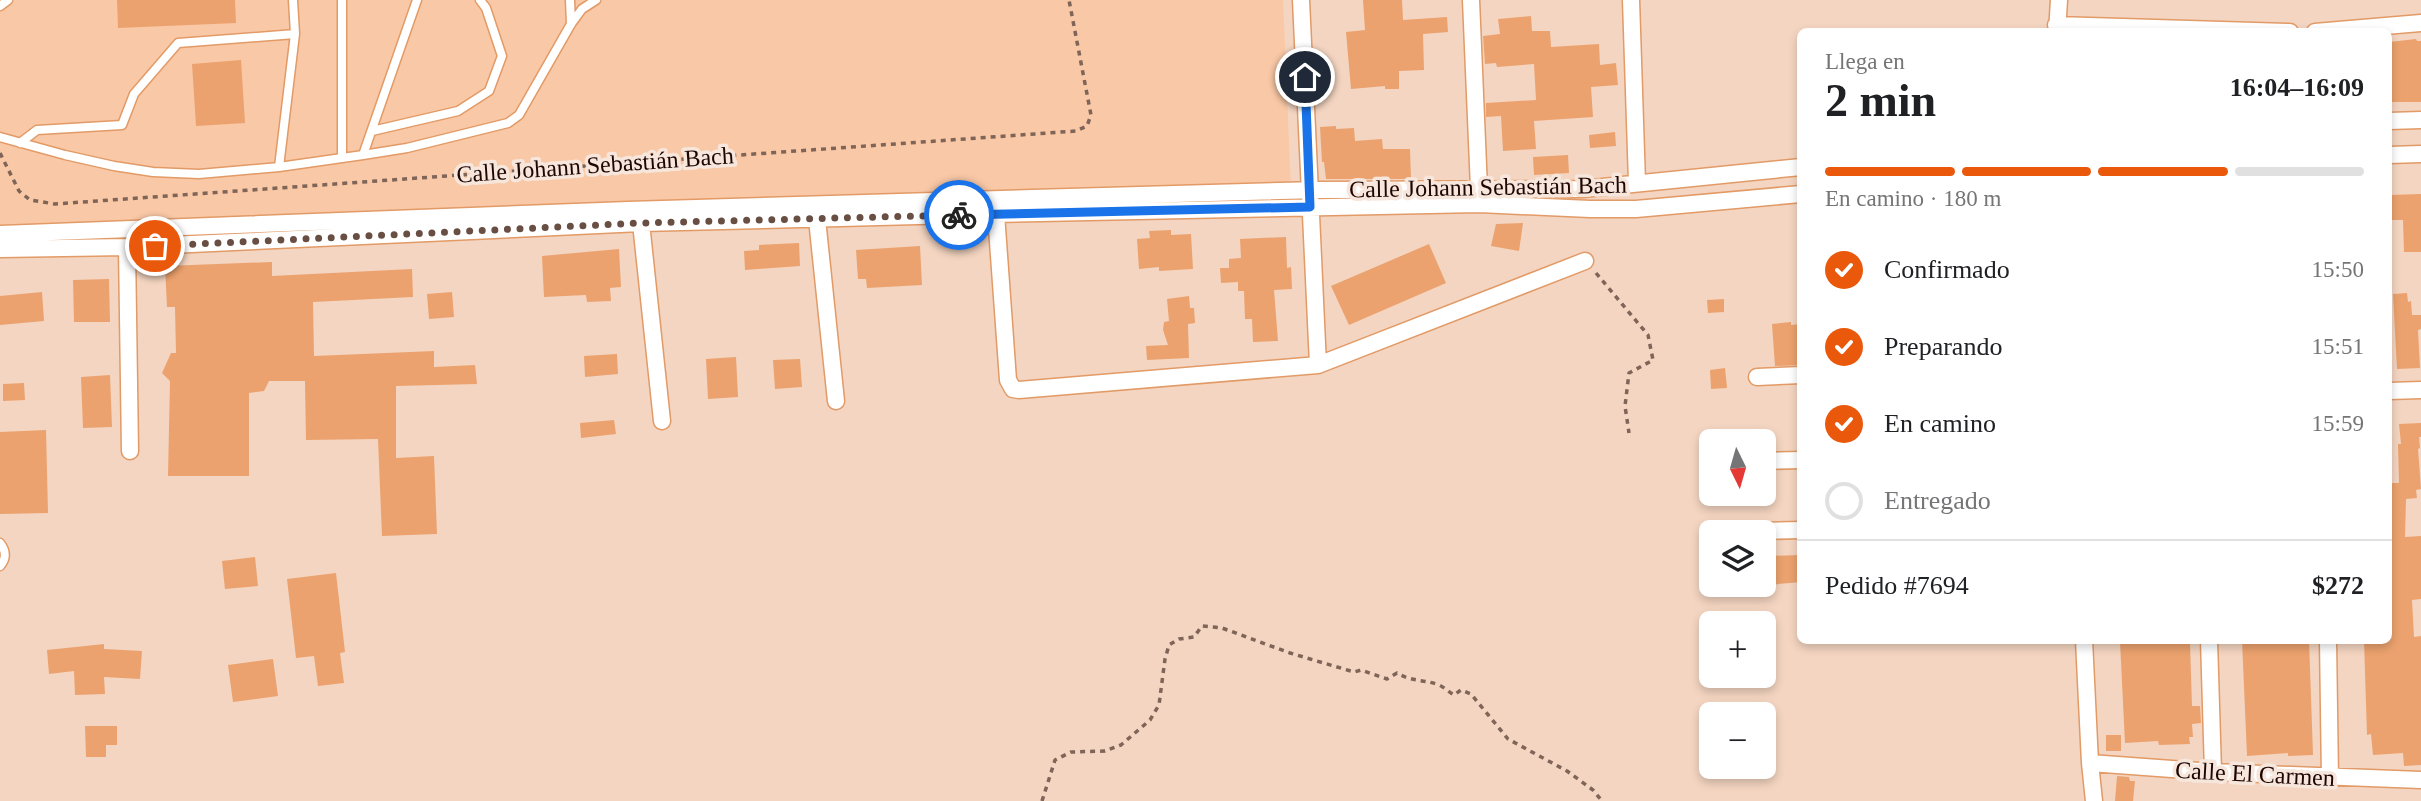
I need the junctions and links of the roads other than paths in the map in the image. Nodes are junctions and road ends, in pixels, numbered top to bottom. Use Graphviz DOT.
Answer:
graph roads {
  1 [pos="8,0"];
  2 [pos="293,0"];
  3 [pos="342,0"];
  4 [pos="417,0"];
  5 [pos="480,0"];
  6 [pos="570,0"];
  7 [pos="596,0"];
  8 [pos="1301,0"];
  9 [pos="1471,0"];
  10 [pos="1630,0"];
  11 [pos="2059,0"];
  12 [pos="0,6"];
  13 [pos="2421,23"];
  14 [pos="571,24"];
  15 [pos="2056,28"];
  16 [pos="2362,28"];
  17 [pos="295,34"];
  18 [pos="2421,120"];
  19 [pos="2392,121"];
  20 [pos="372,131"];
  21 [pos="0,137"];
  22 [pos="20,143"];
  23 [pos="2421,154"];
  24 [pos="363,155"];
  25 [pos="2392,155"];
  26 [pos="342,158"];
  27 [pos="279,167"];
  28 [pos="1797,167"];
  29 [pos="1637,183"];
  30 [pos="1479,189"];
  31 [pos="1797,194"];
  32 [pos="1310,199"];
  33 [pos="996,214"];
  34 [pos="817,219"];
  35 [pos="641,223"];
  36 [pos="0,234"];
  37 [pos="127,247"];
  38 [pos="0,249"];
  39 [pos="1585,261"];
  40 [pos="1318,365"];
  41 [pos="1797,375"];
  42 [pos="1757,377"];
  43 [pos="2421,390"];
  44 [pos="2392,391"];
  45 [pos="836,401"];
  46 [pos="662,421"];
  47 [pos="130,451"];
  48 [pos="1797,460"];
  49 [pos="1776,461"];
  50 [pos="1797,530"];
  51 [pos="1776,531"];
  52 [pos="0,543"];
  53 [pos="0,566"];
  54 [pos="2084,644"];
  55 [pos="2209,644"];
  56 [pos="2328,644"];
  57 [pos="2090,763"];
  58 [pos="2213,772"];
  59 [pos="2330,778"];
  60 [pos="2421,780"];
  61 [pos="2094,801"];
  1 -- 12 [label="lane"];
  2 -- 17 [label="lane"];
  3 -- 26 [label="lane"];
  4 -- 20 [label="lane"];
  5 -- 20 [label="lane"];
  6 -- 14 [label="lane"];
  7 -- 14 [label="lane"];
  8 -- 32 [label="street"];
  9 -- 30 [label="street"];
  10 -- 29 [label="street"];
  11 -- 15 [label="street"];
  13 -- 16 [label="street"];
  14 -- 24 [label="lane"];
  17 -- 22 [label="lane"];
  17 -- 27 [label="lane"];
  18 -- 19 [label="street"];
  20 -- 24 [label="lane"];
  21 -- 22 [label="lane"];
  22 -- 27 [label="lane"];
  23 -- 25 [label="street"];
  24 -- 26 [label="lane"];
  26 -- 27 [label="lane"];
  28 -- 29 [label="street, Calle Johann Sebastián Bach"];
  29 -- 30 [label="street, Calle Johann Sebastián Bach"];
  30 -- 32 [label="street, Calle Johann Sebastián Bach"];
  31 -- 32 [label="street, Calle Johann Sebastián Bach"];
  32 -- 33 [label="street, Calle Johann Sebastián Bach"];
  32 -- 36 [label="street, Calle Johann Sebastián Bach"];
  32 -- 40 [label="street"];
  33 -- 34 [label="street, Calle Johann Sebastián Bach"];
  33 -- 40 [label="street"];
  34 -- 35 [label="street, Calle Johann Sebastián Bach"];
  34 -- 45 [label="street"];
  35 -- 37 [label="street, Calle Johann Sebastián Bach"];
  35 -- 46 [label="street"];
  37 -- 38 [label="street, Calle Johann Sebastián Bach"];
  37 -- 47 [label="street"];
  39 -- 40 [label="street"];
  41 -- 42 [label="street"];
  43 -- 44 [label="street"];
  48 -- 49 [label="street"];
  50 -- 51 [label="street"];
  52 -- 53 [label="lane"];
  54 -- 57 [label="street"];
  55 -- 58 [label="street"];
  56 -- 59 [label="street"];
  57 -- 58 [label="street, Calle El Carmen"];
  57 -- 61 [label="street"];
  58 -- 59 [label="street, Calle El Carmen"];
  59 -- 60 [label="street, Calle El Carmen"];
}
